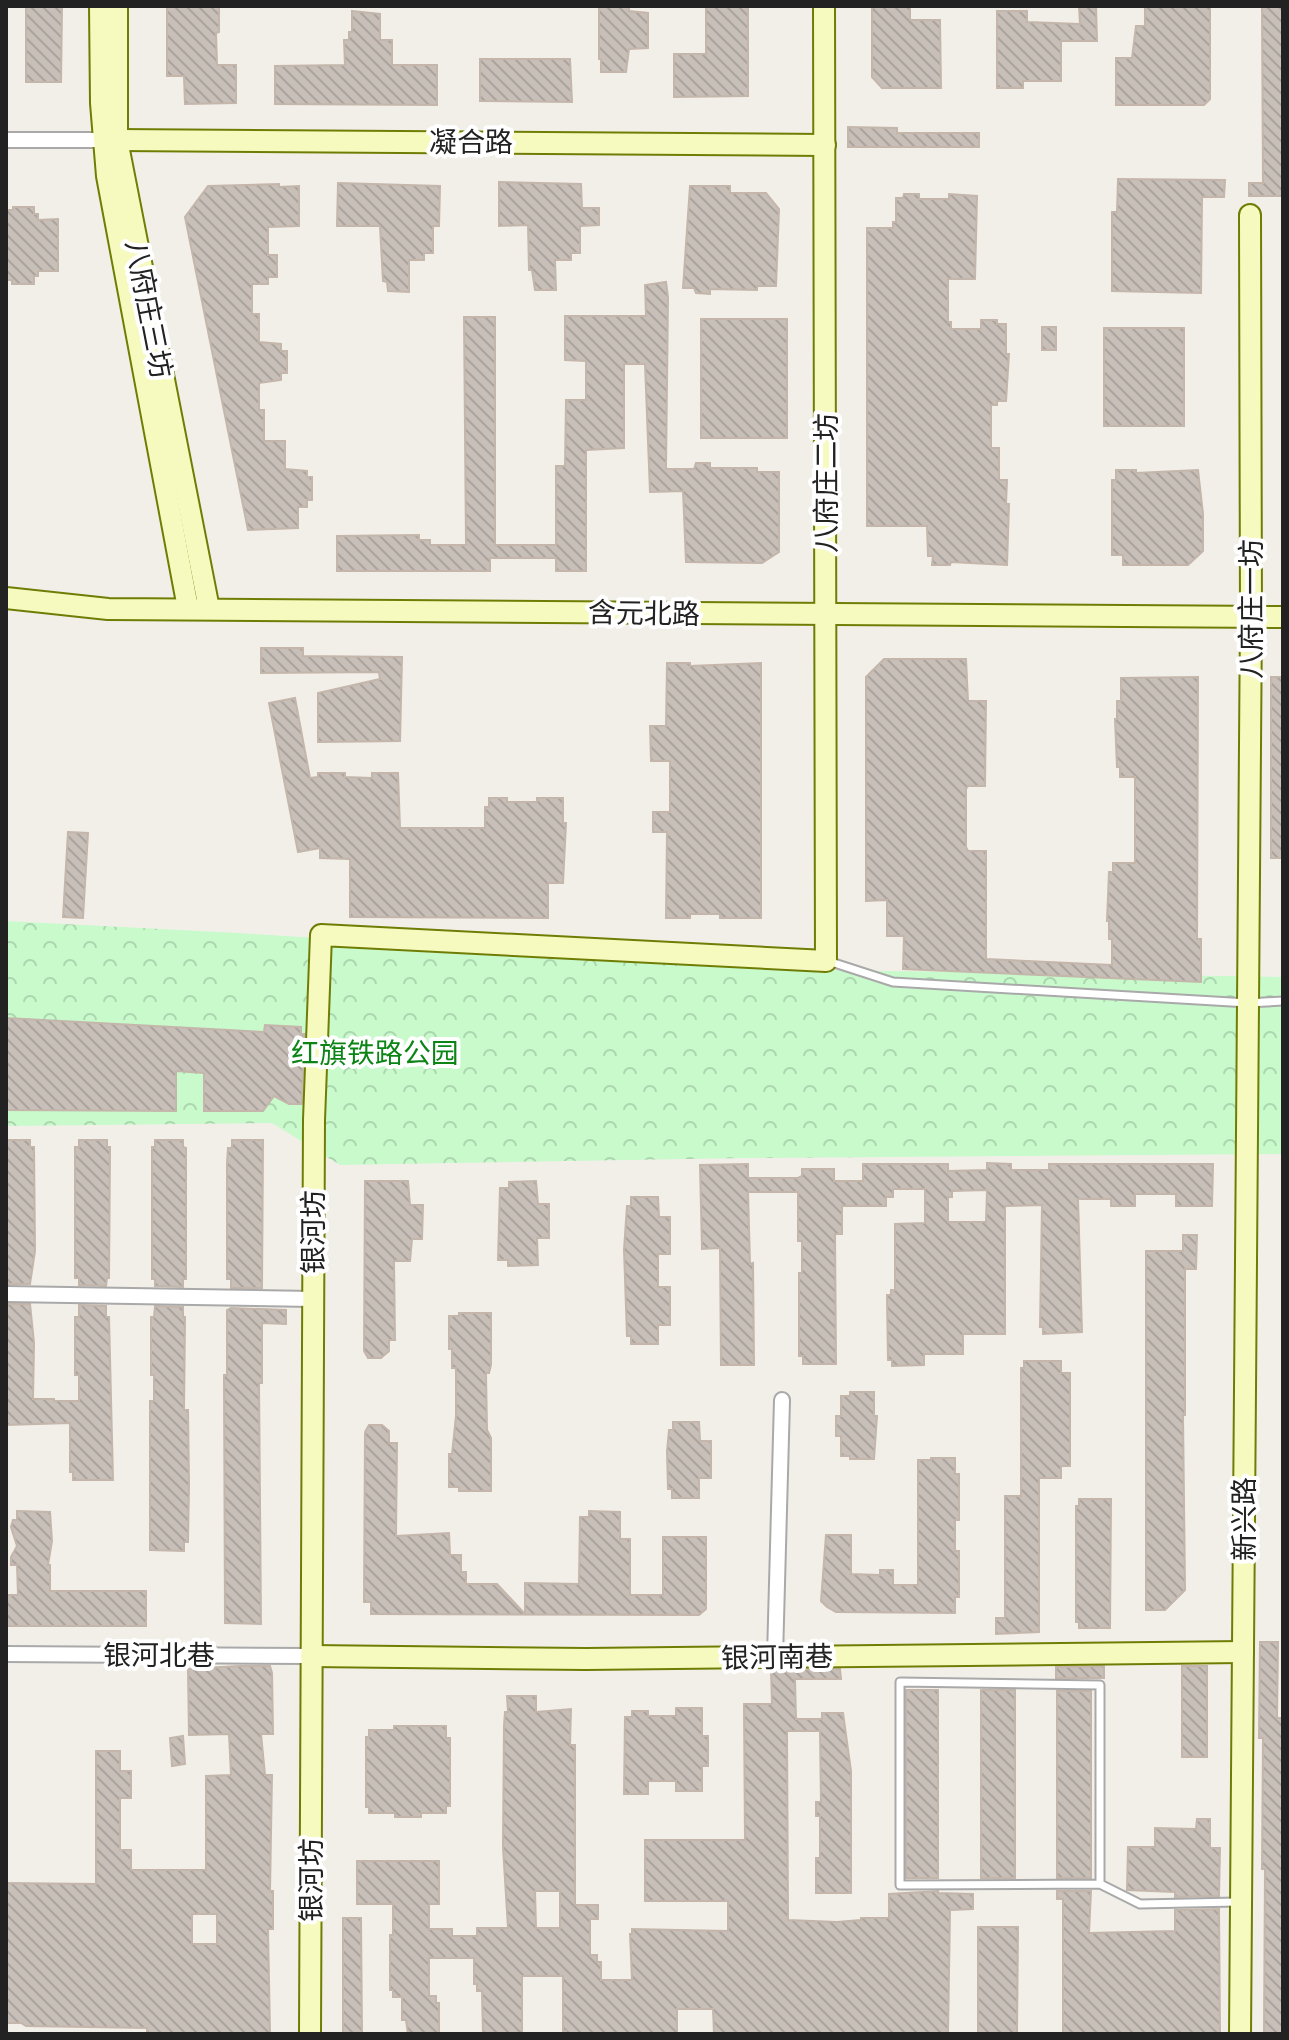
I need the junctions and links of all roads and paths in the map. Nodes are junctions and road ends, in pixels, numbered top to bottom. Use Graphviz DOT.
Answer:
graph roads {
  1 [pos="100,6"];
  2 [pos="117,6"];
  3 [pos="824,6"];
  4 [pos="6,140"];
  5 [pos="110,140"];
  6 [pos="825,145"];
  7 [pos="1250,215"];
  8 [pos="6,598"];
  9 [pos="188,608"];
  10 [pos="209,609"];
  11 [pos="826,614"];
  12 [pos="1251,617"];
  13 [pos="1283,617"];
  14 [pos="826,961"];
  15 [pos="1283,1001"];
  16 [pos="1248,1003"];
  17 [pos="6,1294"];
  18 [pos="313,1299"];
  19 [pos="782,1400"];
  20 [pos="1243,1652"];
  21 [pos="6,1654"];
  22 [pos="311,1656"];
  23 [pos="775,1657"];
  24 [pos="1100,1884"];
  25 [pos="1239,1902"];
  26 [pos="310,2034"];
  27 [pos="1240,2034"];
  1 -- 5 [label="street, 八府庄三坊"];
  2 -- 5 [label="street, 八府庄三坊"];
  3 -- 6 [label="street, 八府庄二坊"];
  4 -- 5 [label="street"];
  5 -- 6 [label="street, 凝合路"];
  5 -- 9 [label="street, 八府庄三坊"];
  5 -- 10 [label="street, 八府庄三坊"];
  6 -- 11 [label="street, 八府庄二坊"];
  7 -- 12 [label="street, 八府庄一坊"];
  8 -- 9 [label="street, 含元北路"];
  9 -- 10 [label="street, 含元北路"];
  10 -- 11 [label="street, 含元北路"];
  11 -- 12 [label="street, 含元北路"];
  11 -- 14 [label="street, 八府庄二坊"];
  12 -- 13 [label="street, 含元北路"];
  12 -- 16 [label="street, 八府庄一坊"];
  14 -- 16 [label="lane"];
  14 -- 18 [label="street, 银河坊"];
  15 -- 16 [label="lane"];
  16 -- 20 [label="street, 新兴路"];
  17 -- 18 [label="street"];
  18 -- 22 [label="street, 银河坊"];
  19 -- 23 [label="street"];
  20 -- 23 [label="street, 银河南巷"];
  20 -- 25 [label="street, 新兴路"];
  21 -- 22 [label="street, 银河北巷"];
  22 -- 23 [label="street, 银河南巷"];
  22 -- 26 [label="street, 银河坊"];
  24 -- 24 [label="lane"];
  24 -- 25 [label="lane"];
  25 -- 27 [label="street, 新兴路"];
}
